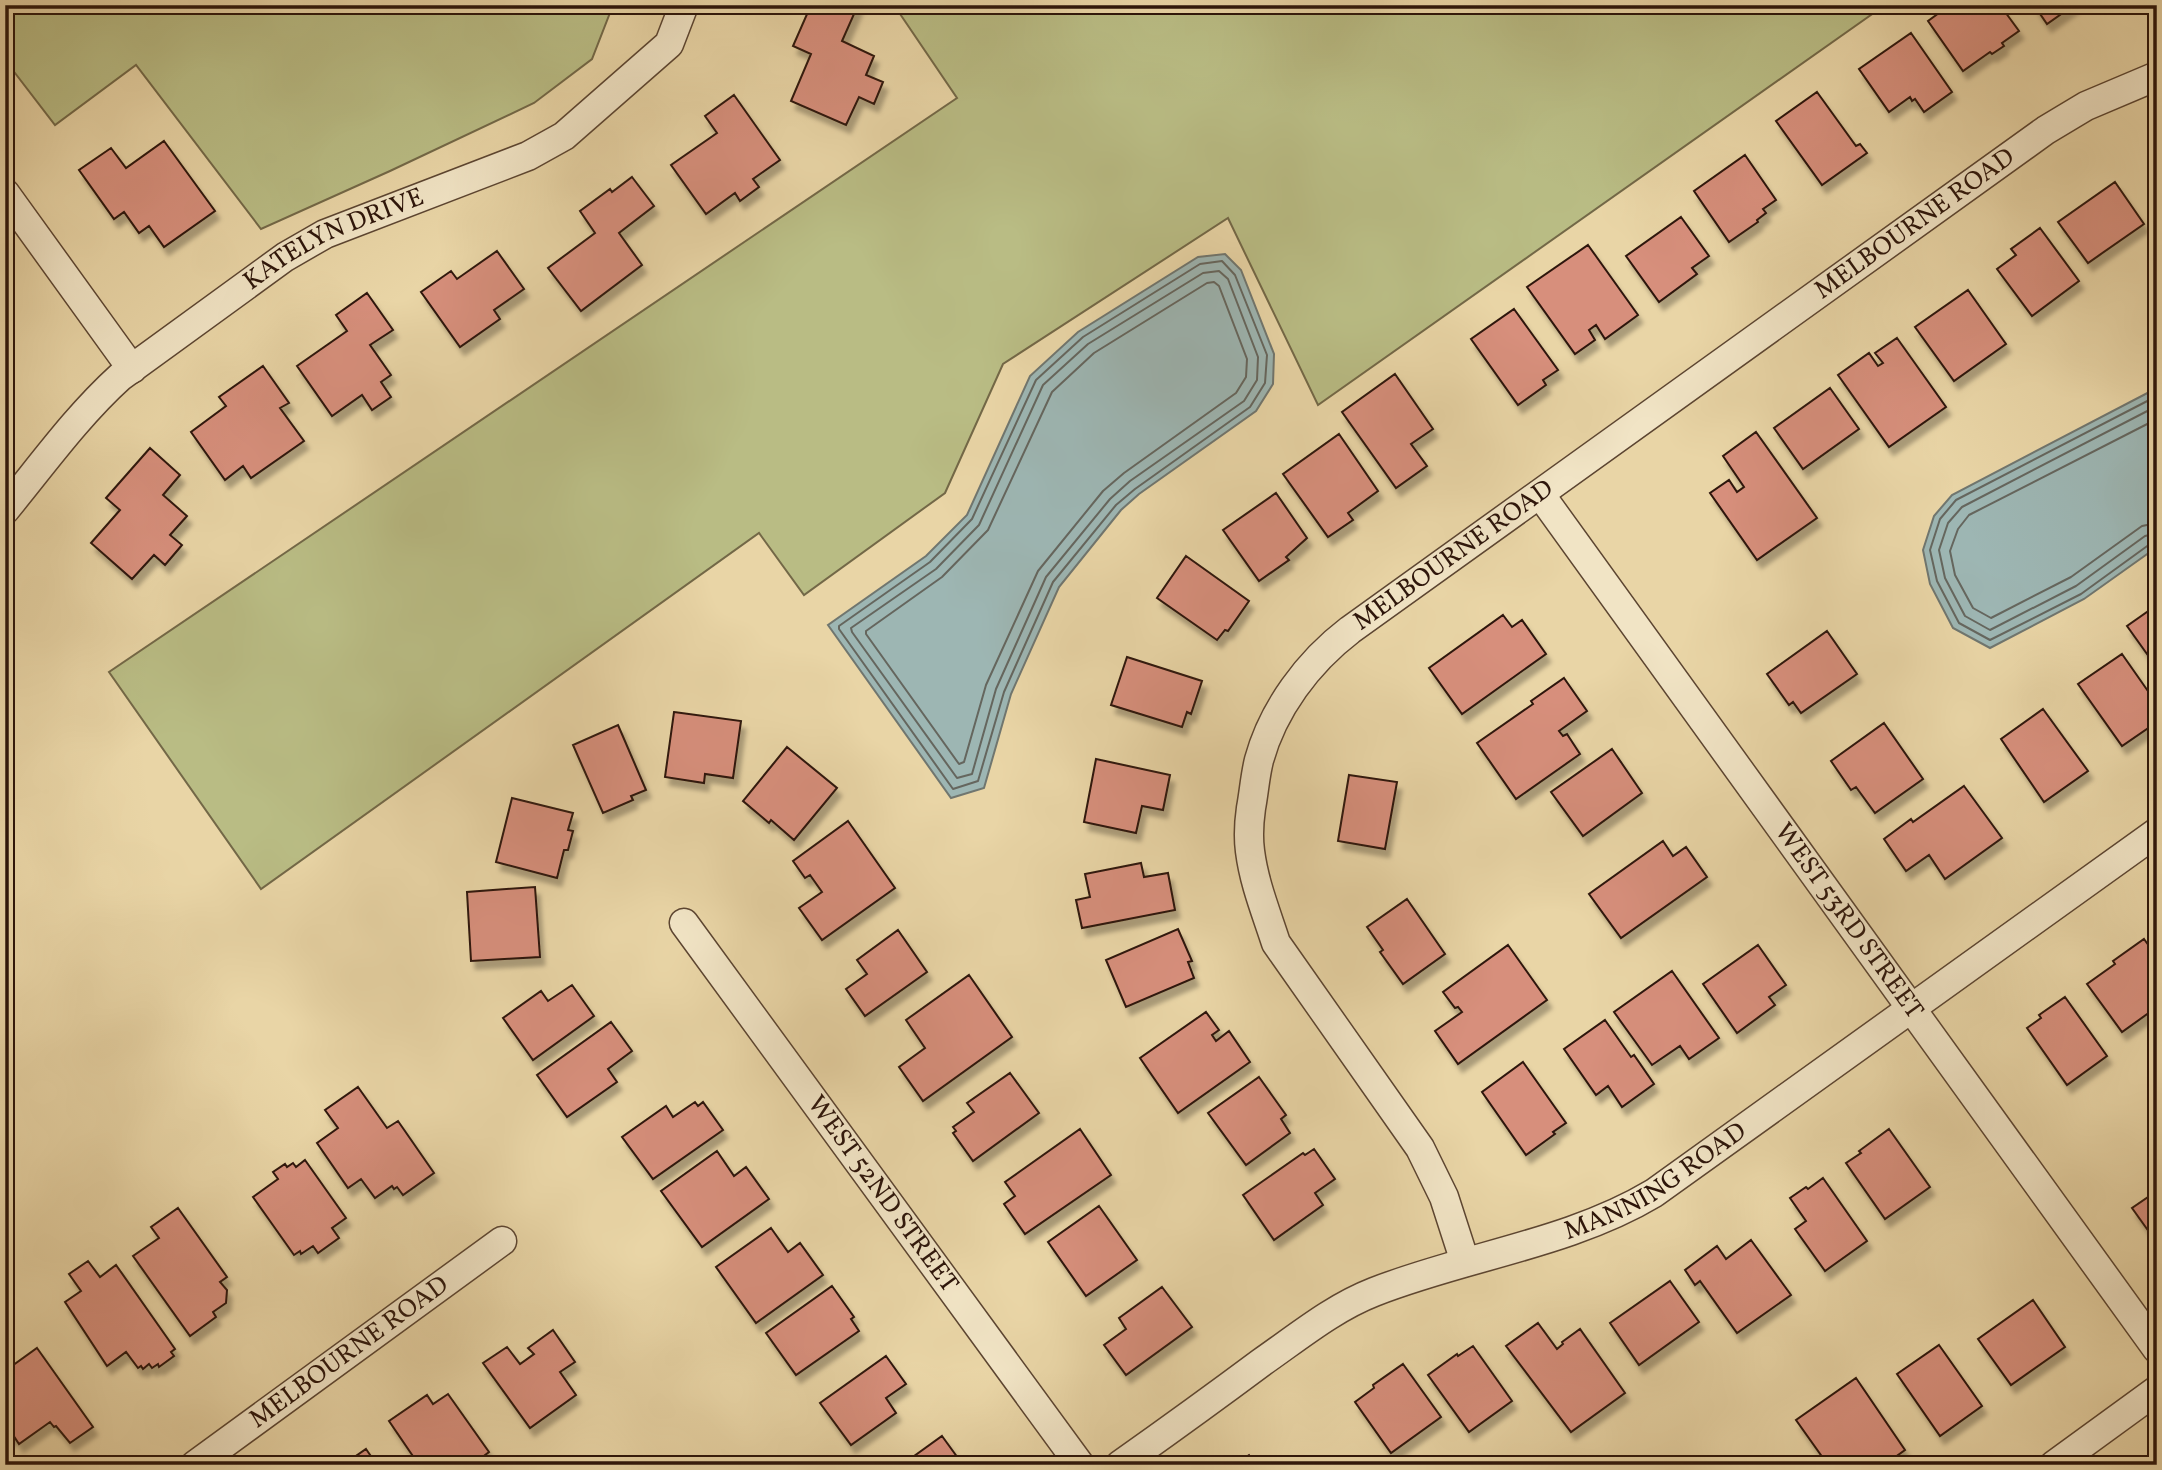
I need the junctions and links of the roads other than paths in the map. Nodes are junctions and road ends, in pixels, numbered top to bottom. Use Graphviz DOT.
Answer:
graph roads {
  1 [pos="684,5"];
  2 [pos="2157,76"];
  3 [pos="5,193"];
  4 [pos="132,369"];
  5 [pos="1540,494"];
  6 [pos="5,510"];
  7 [pos="2157,832"];
  8 [pos="684,923"];
  9 [pos="1911,1009"];
  10 [pos="502,1241"];
  11 [pos="1465,1262"];
  12 [pos="2157,1349"];
  13 [pos="2157,1390"];
  14 [pos="195,1465"];
  15 [pos="1080,1465"];
  16 [pos="1120,1465"];
  17 [pos="2053,1465"];
  1 -- 4 [label="street, KATELYN DRIVE"];
  2 -- 5 [label="street, MELBOURNE ROAD"];
  3 -- 4 [label="street"];
  4 -- 6 [label="street, KATELYN DRIVE"];
  5 -- 9 [label="street, WEST 53RD STREET"];
  5 -- 11 [label="street, MELBOURNE ROAD"];
  7 -- 9 [label="street, MANNING ROAD"];
  8 -- 15 [label="street, WEST 52ND STREET"];
  9 -- 11 [label="street, MANNING ROAD"];
  9 -- 12 [label="street, WEST 53RD STREET"];
  10 -- 14 [label="street, MELBOURNE ROAD"];
  11 -- 16 [label="street, MANNING ROAD"];
  13 -- 17 [label="street"];
}
